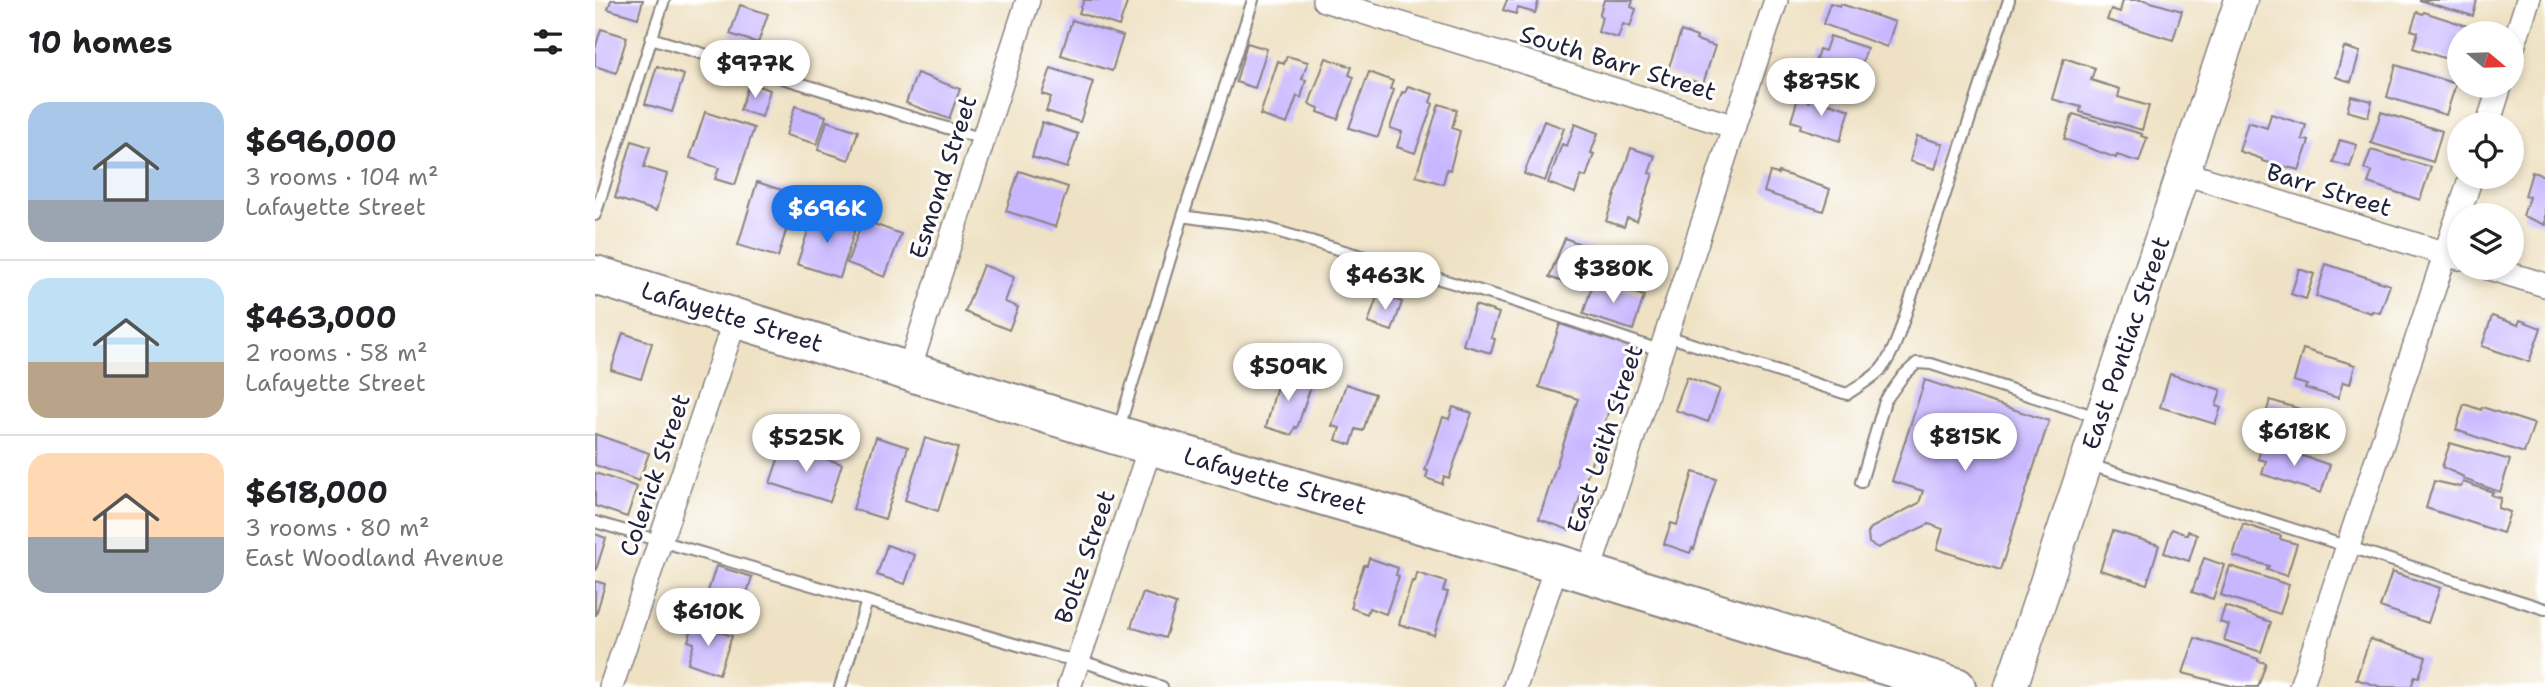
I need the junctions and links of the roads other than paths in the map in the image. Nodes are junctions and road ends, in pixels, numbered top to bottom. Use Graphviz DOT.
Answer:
graph roads {
  1 [pos="663,0"];
  2 [pos="1028,0"];
  3 [pos="1253,0"];
  4 [pos="1324,0"];
  5 [pos="1776,0"];
  6 [pos="2009,0"];
  7 [pos="2241,0"];
  8 [pos="2528,0"];
  9 [pos="2521,21"];
  10 [pos="651,38"];
  11 [pos="1735,127"];
  12 [pos="983,139"];
  13 [pos="2184,173"];
  14 [pos="595,215"];
  15 [pos="1183,216"];
  16 [pos="2447,254"];
  17 [pos="2447,270"];
  18 [pos="595,275"];
  19 [pos="2524,279"];
  20 [pos="2545,285"];
  21 [pos="736,320"];
  22 [pos="1664,343"];
  23 [pos="909,370"];
  24 [pos="2101,418"];
  25 [pos="1134,440"];
  26 [pos="2085,464"];
  27 [pos="1861,482"];
  28 [pos="595,522"];
  29 [pos="661,540"];
  30 [pos="2347,548"];
  31 [pos="1573,569"];
  32 [pos="867,601"];
  33 [pos="2545,608"];
  34 [pos="1078,660"];
  35 [pos="611,687"];
  36 [pos="840,687"];
  37 [pos="1069,687"];
  38 [pos="1162,687"];
  39 [pos="1515,687"];
  40 [pos="1956,687"];
  41 [pos="2011,687"];
  42 [pos="2301,687"];
  1 -- 10 [label="lane"];
  2 -- 12 [label="street, Esmond Street"];
  3 -- 15 [label="lane"];
  4 -- 11 [label="street, South Barr Street"];
  5 -- 11 [label="street, East Leith Street"];
  6 -- 22 [label="lane"];
  7 -- 13 [label="main road, East Pontiac Street"];
  8 -- 9 [label="street"];
  10 -- 12 [label="lane"];
  10 -- 14 [label="lane"];
  11 -- 22 [label="street, East Leith Street"];
  12 -- 23 [label="street, Esmond Street"];
  13 -- 16 [label="street, Barr Street"];
  13 -- 24 [label="main road, East Pontiac Street"];
  15 -- 22 [label="lane"];
  15 -- 25 [label="lane"];
  17 -- 30 [label="street"];
  18 -- 21 [label="highway, Lafayette Street"];
  19 -- 20 [label="street"];
  21 -- 23 [label="highway, Lafayette Street"];
  21 -- 29 [label="street, Colerick Street"];
  22 -- 31 [label="street, East Leith Street"];
  23 -- 25 [label="highway, Lafayette Street"];
  24 -- 26 [label="main road, East Pontiac Street"];
  24 -- 27 [label="lane"];
  25 -- 31 [label="highway, Lafayette Street"];
  25 -- 34 [label="street, Boltz Street"];
  26 -- 30 [label="lane"];
  26 -- 41 [label="main road, East Pontiac Street"];
  28 -- 29 [label="lane"];
  29 -- 32 [label="lane"];
  29 -- 35 [label="street, Colerick Street"];
  30 -- 33 [label="lane"];
  30 -- 42 [label="street"];
  31 -- 39 [label="street, East Leith Street"];
  31 -- 40 [label="highway, Lafayette Street"];
  32 -- 34 [label="lane"];
  32 -- 36 [label="lane"];
  34 -- 37 [label="street, Boltz Street"];
  34 -- 38 [label="lane"];
}
